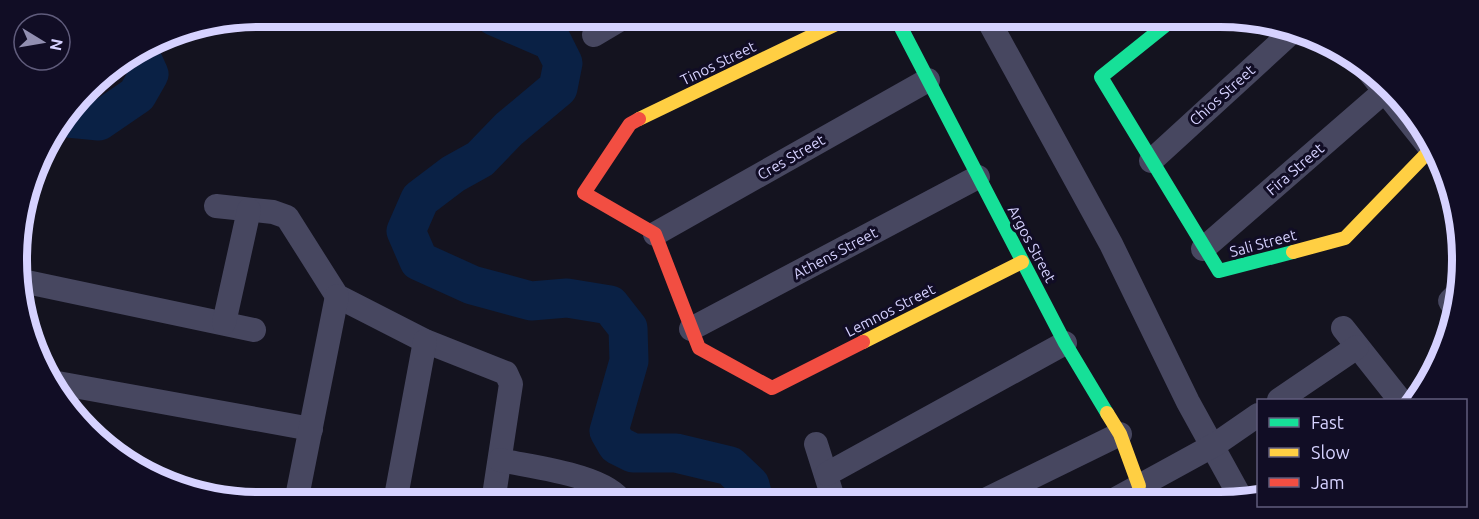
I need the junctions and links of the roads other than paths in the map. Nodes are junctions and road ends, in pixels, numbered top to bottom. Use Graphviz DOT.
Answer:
graph roads {
  1 [pos="607,27"];
  2 [pos="830,27"];
  3 [pos="901,27"];
  4 [pos="992,27"];
  5 [pos="1163,27"];
  6 [pos="594,35"];
  7 [pos="1286,37"];
  8 [pos="928,80"];
  9 [pos="1382,93"];
  10 [pos="1427,156"];
  11 [pos="1151,160"];
  12 [pos="978,177"];
  13 [pos="216,206"];
  14 [pos="249,210"];
  15 [pos="655,234"];
  16 [pos="1203,249"];
  17 [pos="1022,261"];
  18 [pos="28,282"];
  19 [pos="337,296"];
  20 [pos="224,323"];
  21 [pos="692,329"];
  22 [pos="254,330"];
  23 [pos="425,341"];
  24 [pos="1065,342"];
  25 [pos="63,384"];
  26 [pos="1280,399"];
  27 [pos="1399,399"];
  28 [pos="1257,416"];
  29 [pos="310,429"];
  30 [pos="1120,434"];
  31 [pos="816,444"];
  32 [pos="1212,446"];
  33 [pos="500,460"];
  34 [pos="826,474"];
  35 [pos="1139,486"];
  36 [pos="591,491"];
  37 [pos="298,492"];
  38 [pos="397,492"];
  39 [pos="495,492"];
  40 [pos="831,492"];
  41 [pos="1001,492"];
  42 [pos="1128,492"];
  43 [pos="1237,492"];
  1 -- 6 [label="street"];
  2 -- 15 [label="street, Tinos Street"];
  3 -- 8 [label="street, Argos Street"];
  4 -- 32 [label="street"];
  5 -- 11 [label="street, Sali Street"];
  7 -- 11 [label="street, Chios Street"];
  8 -- 12 [label="street, Argos Street"];
  8 -- 15 [label="street, Cres Street"];
  9 -- 16 [label="street, Fira Street"];
  10 -- 16 [label="street, Sali Street"];
  11 -- 16 [label="street, Sali Street"];
  12 -- 17 [label="street, Argos Street"];
  12 -- 21 [label="street, Athens Street"];
  13 -- 14 [label="street"];
  14 -- 19 [label="street"];
  14 -- 20 [label="street"];
  15 -- 21 [label="street"];
  17 -- 21 [label="street, Lemnos Street"];
  17 -- 24 [label="street, Argos Street"];
  18 -- 20 [label="street"];
  19 -- 23 [label="street"];
  19 -- 29 [label="street"];
  20 -- 22 [label="street"];
  23 -- 33 [label="street"];
  23 -- 38 [label="street"];
  24 -- 30 [label="street, Argos Street"];
  24 -- 34 [label="street"];
  25 -- 29 [label="street"];
  26 -- 27 [label="street"];
  28 -- 32 [label="street"];
  29 -- 37 [label="street"];
  30 -- 35 [label="street, Argos Street"];
  30 -- 41 [label="street"];
  31 -- 34 [label="street"];
  32 -- 35 [label="street"];
  32 -- 43 [label="street"];
  33 -- 36 [label="street"];
  33 -- 39 [label="street"];
  34 -- 40 [label="street"];
  35 -- 42 [label="street"];
}
